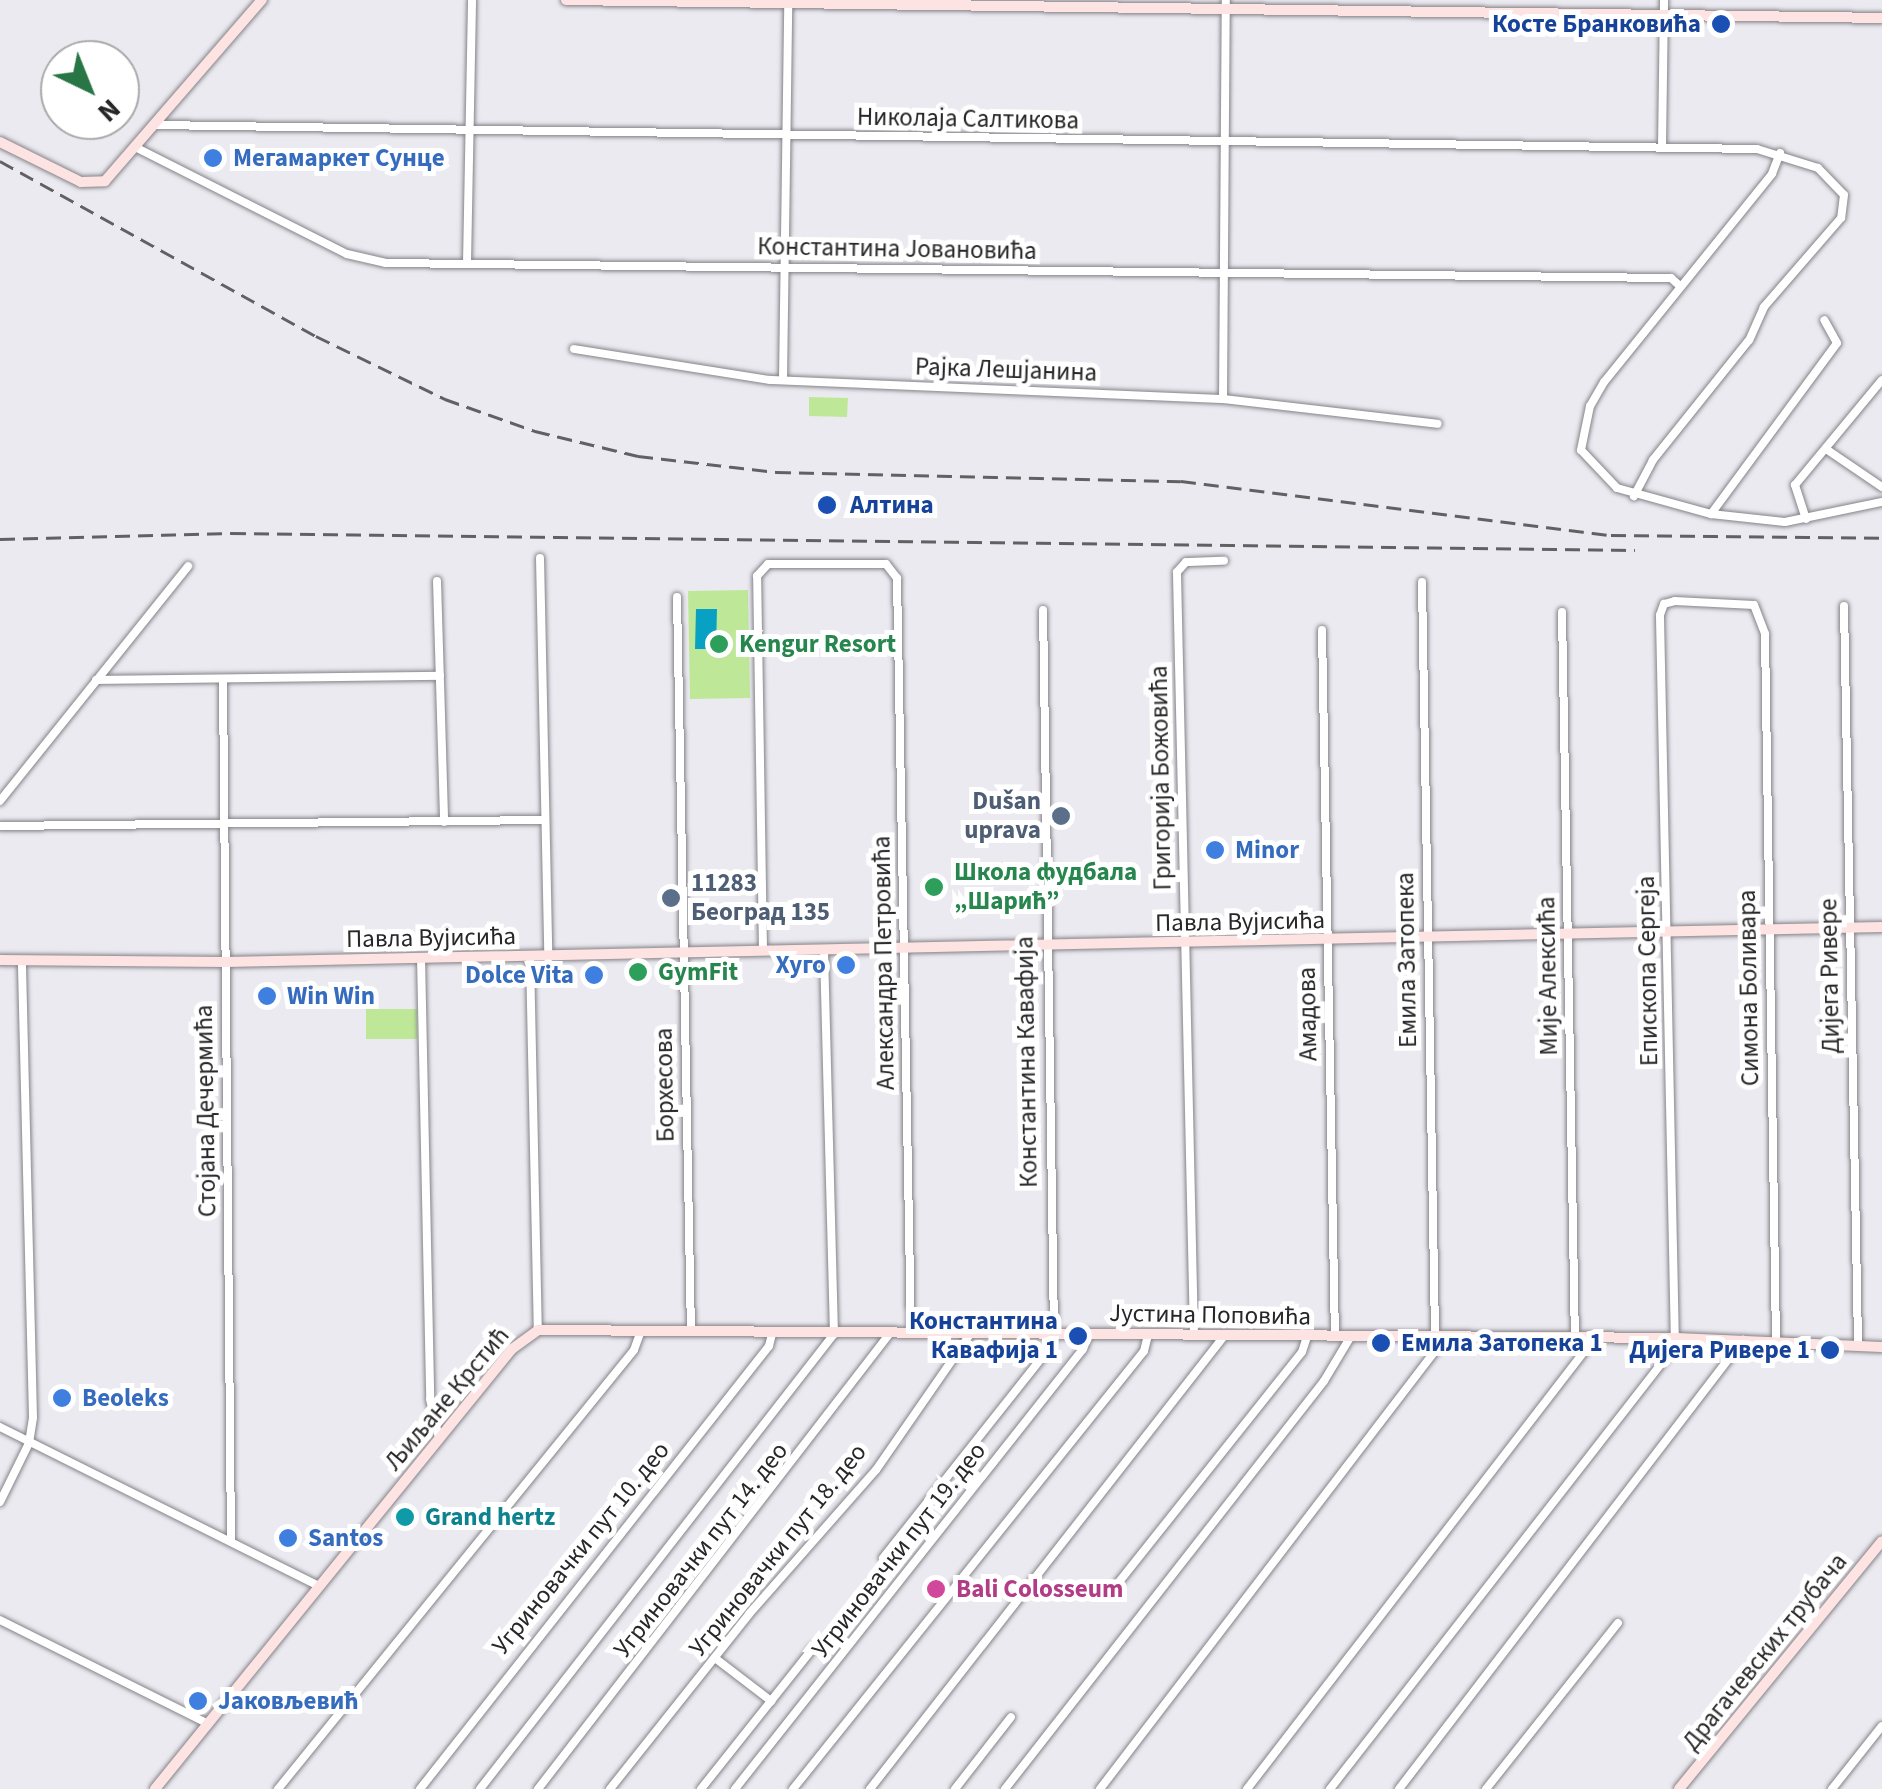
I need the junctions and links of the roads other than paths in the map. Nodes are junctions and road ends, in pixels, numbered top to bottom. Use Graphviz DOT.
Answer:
graph roads {
  1 [pos="262,0"];
  2 [pos="472,0"];
  3 [pos="566,0"];
  4 [pos="1664,0"];
  5 [pos="788,2"];
  6 [pos="1226,4"];
  7 [pos="1664,14"];
  8 [pos="1882,18"];
  9 [pos="156,125"];
  10 [pos="469,133"];
  11 [pos="787,137"];
  12 [pos="0,142"];
  13 [pos="1224,143"];
  14 [pos="137,148"];
  15 [pos="1662,148"];
  16 [pos="1780,153"];
  17 [pos="466,263"];
  18 [pos="784,267"];
  19 [pos="1220,272"];
  20 [pos="1680,286"];
  21 [pos="1824,320"];
  22 [pos="574,349"];
  23 [pos="782,380"];
  24 [pos="1882,380"];
  25 [pos="1223,399"];
  26 [pos="1438,424"];
  27 [pos="1826,449"];
  28 [pos="1882,487"];
  29 [pos="1634,496"];
  30 [pos="1882,502"];
  31 [pos="1711,514"];
  32 [pos="1806,519"];
  33 [pos="540,558"];
  34 [pos="1224,560"];
  35 [pos="188,566"];
  36 [pos="437,581"];
  37 [pos="1422,582"];
  38 [pos="677,598"];
  39 [pos="1664,604"];
  40 [pos="1844,606"];
  41 [pos="1043,610"];
  42 [pos="1562,612"];
  43 [pos="1322,630"];
  44 [pos="440,676"];
  45 [pos="96,680"];
  46 [pos="223,680"];
  47 [pos="0,800"];
  48 [pos="543,820"];
  49 [pos="444,822"];
  50 [pos="0,826"];
  51 [pos="225,828"];
  52 [pos="1882,927"];
  53 [pos="1849,928"];
  54 [pos="1768,930"];
  55 [pos="1668,932"];
  56 [pos="1567,934"];
  57 [pos="1426,938"];
  58 [pos="1326,940"];
  59 [pos="1184,944"];
  60 [pos="1044,946"];
  61 [pos="904,949"];
  62 [pos="764,951"];
  63 [pos="824,951"];
  64 [pos="682,954"];
  65 [pos="530,956"];
  66 [pos="548,956"];
  67 [pos="421,957"];
  68 [pos="0,960"];
  69 [pos="22,960"];
  70 [pos="226,962"];
  71 [pos="538,1330"];
  72 [pos="641,1331"];
  73 [pos="691,1332"];
  74 [pos="912,1332"];
  75 [pos="1054,1332"];
  76 [pos="890,1333"];
  77 [pos="971,1333"];
  78 [pos="1089,1333"];
  79 [pos="772,1334"];
  80 [pos="834,1334"];
  81 [pos="1148,1335"];
  82 [pos="1194,1335"];
  83 [pos="1224,1336"];
  84 [pos="1335,1336"];
  85 [pos="1351,1336"];
  86 [pos="1307,1337"];
  87 [pos="1440,1338"];
  88 [pos="1676,1338"];
  89 [pos="1575,1339"];
  90 [pos="1593,1340"];
  91 [pos="1743,1340"];
  92 [pos="1776,1342"];
  93 [pos="1858,1345"];
  94 [pos="1882,1347"];
  95 [pos="0,1427"];
  96 [pos="440,1438"];
  97 [pos="29,1442"];
  98 [pos="0,1502"];
  99 [pos="231,1541"];
  100 [pos="1882,1541"];
  101 [pos="883,1558"];
  102 [pos="320,1586"];
  103 [pos="1115,1587"];
  104 [pos="0,1620"];
  105 [pos="1618,1623"];
  106 [pos="814,1647"];
  107 [pos="715,1658"];
  108 [pos="771,1701"];
  109 [pos="1011,1717"];
  110 [pos="209,1724"];
  111 [pos="1882,1726"];
  112 [pos="155,1789"];
  113 [pos="278,1789"];
  114 [pos="420,1789"];
  115 [pos="480,1789"];
  116 [pos="538,1789"];
  117 [pos="610,1789"];
  118 [pos="701,1789"];
  119 [pos="735,1789"];
  120 [pos="792,1789"];
  121 [pos="870,1789"];
  122 [pos="955,1789"];
  123 [pos="1005,1789"];
  124 [pos="1100,1789"];
  125 [pos="1247,1789"];
  126 [pos="1330,1789"];
  127 [pos="1399,1789"];
  128 [pos="1486,1789"];
  129 [pos="1679,1789"];
  130 [pos="1832,1789"];
  1 -- 9 [label="street"];
  2 -- 10 [label="street"];
  3 -- 5 [label="street"];
  4 -- 7 [label="street"];
  5 -- 6 [label="street"];
  5 -- 11 [label="street"];
  6 -- 7 [label="street"];
  6 -- 13 [label="street"];
  7 -- 8 [label="street"];
  7 -- 15 [label="street"];
  9 -- 10 [label="street, Николаја Салтикова"];
  9 -- 14 [label="street"];
  10 -- 11 [label="street, Николаја Салтикова"];
  10 -- 17 [label="street"];
  11 -- 13 [label="street, Николаја Салтикова"];
  11 -- 18 [label="street"];
  12 -- 14 [label="street"];
  13 -- 15 [label="street, Николаја Салтикова"];
  13 -- 19 [label="street"];
  14 -- 17 [label="street, Константина Јовановића"];
  15 -- 16 [label="street, Николаја Салтикова"];
  16 -- 20 [label="street"];
  16 -- 29 [label="street"];
  17 -- 18 [label="street, Константина Јовановића"];
  18 -- 19 [label="street, Константина Јовановића"];
  18 -- 23 [label="street"];
  19 -- 20 [label="street, Константина Јовановића"];
  19 -- 25 [label="street"];
  20 -- 29 [label="street"];
  21 -- 31 [label="street"];
  22 -- 23 [label="street, Рајка Лешјанина"];
  23 -- 25 [label="street, Рајка Лешјанина"];
  24 -- 27 [label="street"];
  25 -- 26 [label="street, Рајка Лешјанина"];
  27 -- 28 [label="street"];
  27 -- 32 [label="street"];
  29 -- 31 [label="street"];
  30 -- 32 [label="street"];
  31 -- 32 [label="street"];
  33 -- 48 [label="street"];
  34 -- 59 [label="street, Григорија Божовића"];
  35 -- 45 [label="street"];
  36 -- 44 [label="street"];
  37 -- 57 [label="street, Емила Затопека"];
  38 -- 64 [label="street, Борхесова"];
  39 -- 54 [label="street, Симона Боливара"];
  39 -- 55 [label="street, Епископа Сергеја"];
  40 -- 53 [label="street, Дијега Ривере"];
  41 -- 60 [label="street, Константина Кавафија"];
  42 -- 56 [label="street, Мије Алексића"];
  43 -- 58 [label="street, Амадова"];
  44 -- 46 [label="street"];
  44 -- 49 [label="street"];
  45 -- 46 [label="street"];
  45 -- 47 [label="street"];
  46 -- 51 [label="street, Стојана Дечермића"];
  48 -- 49 [label="street"];
  48 -- 66 [label="street"];
  49 -- 51 [label="street"];
  50 -- 51 [label="street"];
  51 -- 70 [label="street, Стојана Дечермића"];
  52 -- 53 [label="street, Павла Вујисића"];
  53 -- 54 [label="street, Павла Вујисића"];
  53 -- 93 [label="street, Дијега Ривере"];
  54 -- 55 [label="street, Павла Вујисића"];
  54 -- 92 [label="street, Симона Боливара"];
  55 -- 56 [label="street, Павла Вујисића"];
  55 -- 88 [label="street, Епископа Сергеја"];
  56 -- 57 [label="street, Павла Вујисића"];
  56 -- 89 [label="street, Мије Алексића"];
  57 -- 58 [label="street, Павла Вујисића"];
  57 -- 87 [label="street, Емила Затопека"];
  58 -- 59 [label="street, Павла Вујисића"];
  58 -- 84 [label="street, Амадова"];
  59 -- 60 [label="street, Павла Вујисића"];
  59 -- 82 [label="street, Григорија Божовића"];
  60 -- 61 [label="street, Павла Вујисића"];
  60 -- 75 [label="street, Константина Кавафија"];
  61 -- 62 [label="street, Александра Петровића"];
  61 -- 63 [label="street, Павла Вујисића"];
  61 -- 74 [label="street, Александра Петровића"];
  62 -- 63 [label="street, Павла Вујисића"];
  62 -- 64 [label="street, Павла Вујисића"];
  63 -- 80 [label="street"];
  64 -- 66 [label="street, Павла Вујисића"];
  64 -- 73 [label="street, Борхесова"];
  65 -- 66 [label="street, Павла Вујисића"];
  65 -- 67 [label="street, Павла Вујисића"];
  65 -- 71 [label="street, Љиљане Крстић"];
  67 -- 70 [label="street, Павла Вујисића"];
  67 -- 96 [label="street"];
  68 -- 69 [label="street, Павла Вујисића"];
  69 -- 70 [label="street, Павла Вујисића"];
  69 -- 97 [label="street"];
  70 -- 99 [label="street, Стојана Дечермића"];
  71 -- 72 [label="street, Јустина Поповића"];
  71 -- 96 [label="street, Љиљане Крстић"];
  72 -- 73 [label="street, Јустина Поповића"];
  72 -- 113 [label="street"];
  73 -- 79 [label="street, Јустина Поповића"];
  74 -- 76 [label="street, Јустина Поповића"];
  74 -- 77 [label="street, Јустина Поповића"];
  75 -- 77 [label="street, Јустина Поповића"];
  75 -- 78 [label="street, Јустина Поповића"];
  75 -- 101 [label="street"];
  76 -- 80 [label="street, Јустина Поповића"];
  76 -- 116 [label="street, Угриновачки пут 14. део"];
  77 -- 107 [label="street, Угриновачки пут 18. део"];
  78 -- 81 [label="street, Јустина Поповића"];
  78 -- 119 [label="street, Угриновачки пут 19. део"];
  79 -- 80 [label="street, Јустина Поповића"];
  79 -- 114 [label="street, Угриновачки пут 10. део"];
  80 -- 115 [label="street"];
  81 -- 82 [label="street, Јустина Поповића"];
  81 -- 120 [label="street"];
  82 -- 83 [label="street, Јустина Поповића"];
  83 -- 86 [label="street, Јустина Поповића"];
  83 -- 121 [label="street"];
  84 -- 85 [label="street, Јустина Поповића"];
  84 -- 86 [label="street, Јустина Поповића"];
  85 -- 87 [label="street, Јустина Поповића"];
  85 -- 123 [label="street"];
  86 -- 103 [label="street"];
  87 -- 89 [label="street, Јустина Поповића"];
  87 -- 124 [label="street"];
  88 -- 90 [label="street, Јустина Поповића"];
  88 -- 91 [label="street, Јустина Поповића"];
  88 -- 126 [label="street"];
  89 -- 90 [label="street, Јустина Поповића"];
  90 -- 125 [label="street"];
  91 -- 92 [label="street, Јустина Поповића"];
  91 -- 127 [label="street"];
  92 -- 93 [label="street, Јустина Поповића"];
  93 -- 94 [label="street, Јустина Поповића"];
  95 -- 97 [label="street"];
  96 -- 102 [label="street, Љиљане Крстић"];
  97 -- 98 [label="street"];
  97 -- 99 [label="street"];
  99 -- 102 [label="street"];
  100 -- 129 [label="street, Драгачевских трубача"];
  102 -- 110 [label="street, Љиљане Крстић"];
  104 -- 110 [label="street"];
  105 -- 128 [label="street"];
  106 -- 108 [label="street"];
  107 -- 108 [label="street"];
  107 -- 117 [label="street, Угриновачки пут 18. део"];
  108 -- 118 [label="street"];
  109 -- 122 [label="street"];
  110 -- 112 [label="street, Љиљане Крстић"];
  111 -- 130 [label="street"];
}
